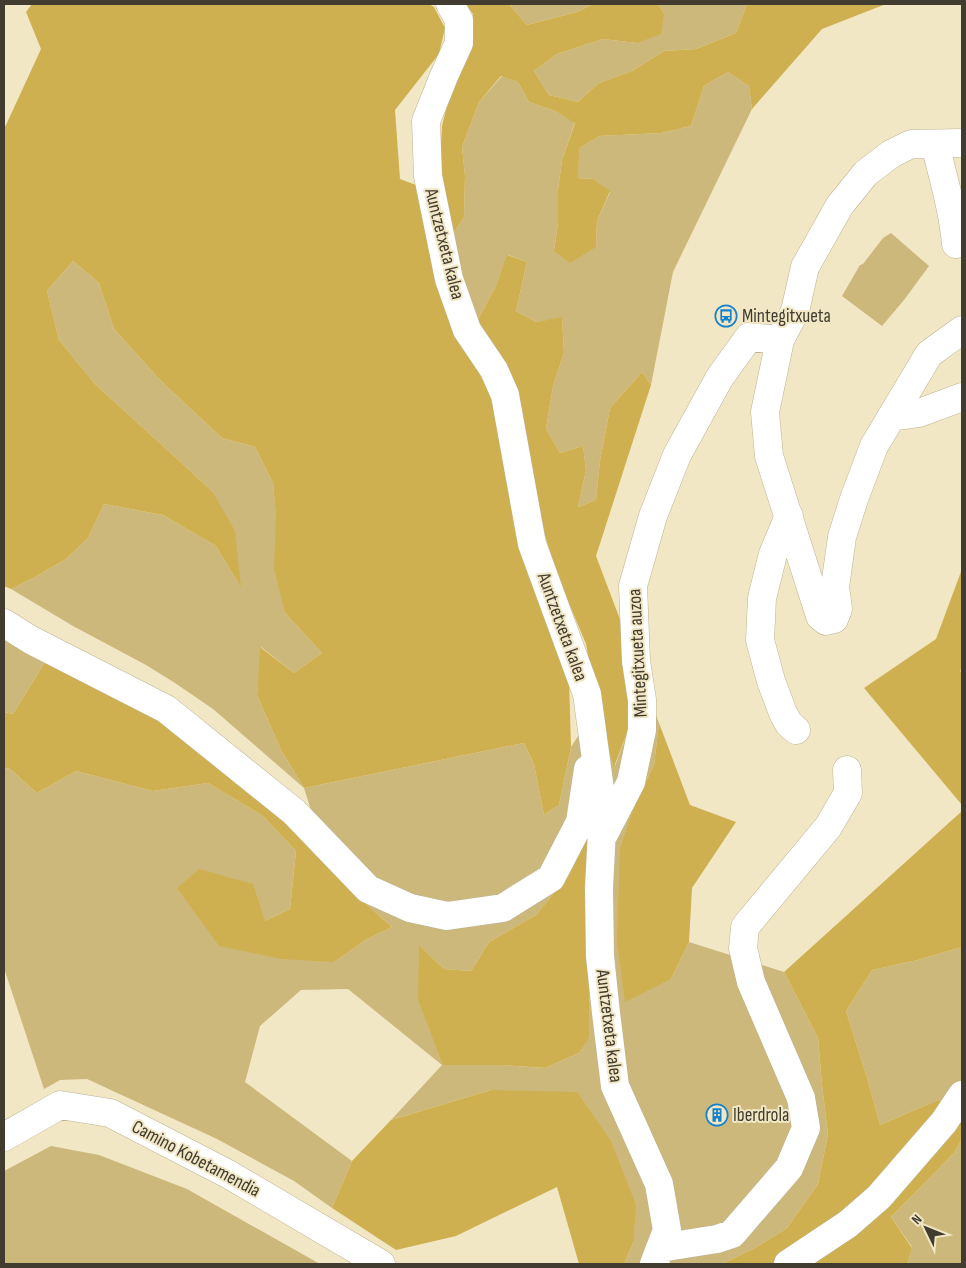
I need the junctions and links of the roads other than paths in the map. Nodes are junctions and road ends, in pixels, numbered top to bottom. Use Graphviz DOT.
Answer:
graph roads {
  1 [pos="450,4"];
  2 [pos="962,143"];
  3 [pos="935,144"];
  4 [pos="962,242"];
  5 [pos="962,330"];
  6 [pos="780,340"];
  7 [pos="962,397"];
  8 [pos="891,417"];
  9 [pos="789,516"];
  10 [pos="4,623"];
  11 [pos="796,730"];
  12 [pos="593,735"];
  13 [pos="847,770"];
  14 [pos="601,840"];
  15 [pos="962,1095"];
  16 [pos="4,1137"];
  17 [pos="657,1256"];
  18 [pos="381,1264"];
  19 [pos="788,1264"];
  1 -- 12 [label="street, Auntzetxeta kalea"];
  2 -- 3 [label="street"];
  3 -- 4 [label="street"];
  3 -- 6 [label="street"];
  5 -- 8 [label="street"];
  6 -- 9 [label="street"];
  6 -- 14 [label="street, Mintegitxueta auzoa"];
  7 -- 8 [label="street"];
  8 -- 9 [label="street"];
  9 -- 11 [label="street"];
  10 -- 12 [label="street"];
  12 -- 14 [label="street, Auntzetxeta kalea"];
  13 -- 17 [label="street"];
  14 -- 17 [label="street, Auntzetxeta kalea"];
  15 -- 19 [label="street"];
  16 -- 18 [label="street, Camino Kobetamendia"];
}
